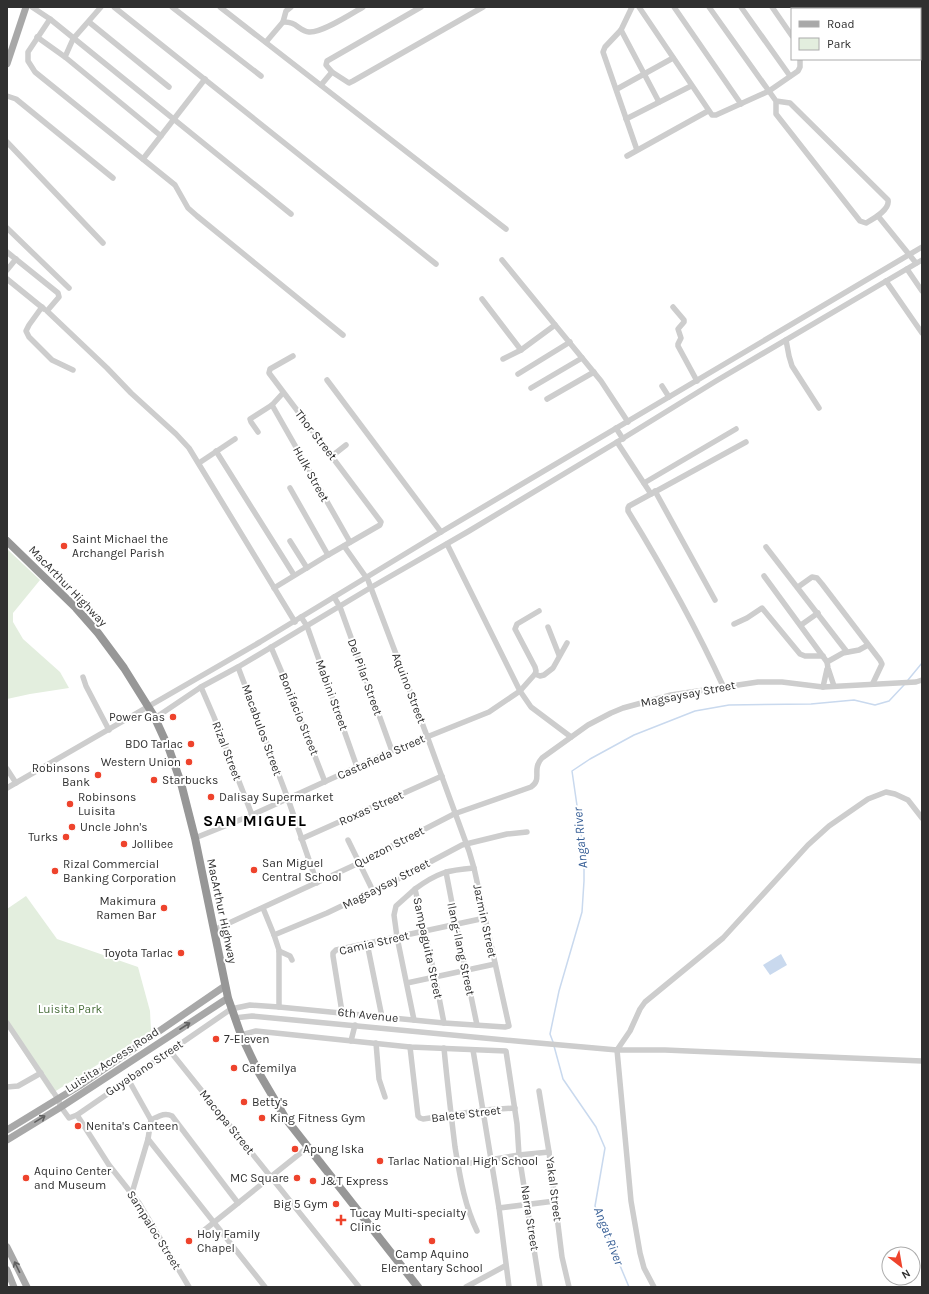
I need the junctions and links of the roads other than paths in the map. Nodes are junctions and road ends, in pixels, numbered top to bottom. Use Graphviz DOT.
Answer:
graph roads {
  1 [pos="26,7"];
  2 [pos="32,7"];
  3 [pos="101,7"];
  4 [pos="114,7"];
  5 [pos="172,7"];
  6 [pos="220,7"];
  7 [pos="291,7"];
  8 [pos="363,7"];
  9 [pos="421,7"];
  10 [pos="484,7"];
  11 [pos="632,7"];
  12 [pos="639,7"];
  13 [pos="674,7"];
  14 [pos="709,7"];
  15 [pos="741,7"];
  16 [pos="772,7"];
  17 [pos="50,19"];
  18 [pos="89,22"];
  19 [pos="283,22"];
  20 [pos="621,30"];
  21 [pos="791,35"];
  22 [pos="37,36"];
  23 [pos="73,39"];
  24 [pos="266,42"];
  25 [pos="65,57"];
  26 [pos="673,58"];
  27 [pos="800,60"];
  28 [pos="7,64"];
  29 [pos="332,72"];
  30 [pos="644,74"];
  31 [pos="260,76"];
  32 [pos="790,76"];
  33 [pos="205,79"];
  34 [pos="321,85"];
  35 [pos="691,86"];
  36 [pos="169,87"];
  37 [pos="617,89"];
  38 [pos="769,91"];
  39 [pos="8,96"];
  40 [pos="776,101"];
  41 [pos="659,102"];
  42 [pos="741,104"];
  43 [pos="708,111"];
  44 [pos="174,119"];
  45 [pos="626,120"];
  46 [pos="161,136"];
  47 [pos="7,142"];
  48 [pos="637,150"];
  49 [pos="627,156"];
  50 [pos="143,159"];
  51 [pos="113,178"];
  52 [pos="291,214"];
  53 [pos="878,216"];
  54 [pos="7,228"];
  55 [pos="506,229"];
  56 [pos="103,243"];
  57 [pos="922,247"];
  58 [pos="7,252"];
  59 [pos="910,255"];
  60 [pos="16,259"];
  61 [pos="502,260"];
  62 [pos="922,260"];
  63 [pos="916,262"];
  64 [pos="436,264"];
  65 [pos="907,269"];
  66 [pos="7,270"];
  67 [pos="7,278"];
  68 [pos="886,281"];
  69 [pos="69,288"];
  70 [pos="922,291"];
  71 [pos="482,299"];
  72 [pos="836,304"];
  73 [pos="42,307"];
  74 [pos="673,307"];
  75 [pos="47,311"];
  76 [pos="806,322"];
  77 [pos="555,325"];
  78 [pos="922,333"];
  79 [pos="343,335"];
  80 [pos="786,340"];
  81 [pos="570,342"];
  82 [pos="521,350"];
  83 [pos="293,356"];
  84 [pos="582,358"];
  85 [pos="504,360"];
  86 [pos="73,370"];
  87 [pos="594,372"];
  88 [pos="518,374"];
  89 [pos="714,377"];
  90 [pos="327,380"];
  91 [pos="697,381"];
  92 [pos="662,386"];
  93 [pos="530,388"];
  94 [pos="283,393"];
  95 [pos="669,397"];
  96 [pos="547,399"];
  97 [pos="272,405"];
  98 [pos="819,408"];
  99 [pos="628,422"];
  100 [pos="617,429"];
  101 [pos="736,429"];
  102 [pos="258,432"];
  103 [pos="622,437"];
  104 [pos="235,439"];
  105 [pos="617,442"];
  106 [pos="746,442"];
  107 [pos="346,445"];
  108 [pos="216,450"];
  109 [pos="332,456"];
  110 [pos="199,463"];
  111 [pos="644,482"];
  112 [pos="290,488"];
  113 [pos="653,493"];
  114 [pos="441,532"];
  115 [pos="290,541"];
  116 [pos="7,542"];
  117 [pos="350,542"];
  118 [pos="447,544"];
  119 [pos="344,546"];
  120 [pos="766,547"];
  121 [pos="328,555"];
  122 [pos="388,566"];
  123 [pos="307,568"];
  124 [pos="392,574"];
  125 [pos="294,575"];
  126 [pos="764,576"];
  127 [pos="368,583"];
  128 [pos="798,587"];
  129 [pos="274,588"];
  130 [pos="715,600"];
  131 [pos="337,602"];
  132 [pos="539,611"];
  133 [pos="818,613"];
  134 [pos="295,622"];
  135 [pos="304,622"];
  136 [pos="734,624"];
  137 [pos="801,625"];
  138 [pos="548,627"];
  139 [pos="567,643"];
  140 [pos="868,645"];
  141 [pos="264,646"];
  142 [pos="847,652"];
  143 [pos="559,655"];
  144 [pos="823,656"];
  145 [pos="827,665"];
  146 [pos="238,667"];
  147 [pos="535,674"];
  148 [pos="83,677"];
  149 [pos="922,680"];
  150 [pos="873,683"];
  151 [pos="834,686"];
  152 [pos="201,687"];
  153 [pos="823,687"];
  154 [pos="724,688"];
  155 [pos="520,691"];
  156 [pos="152,712"];
  157 [pos="109,730"];
  158 [pos="427,736"];
  159 [pos="570,737"];
  160 [pos="392,750"];
  161 [pos="357,767"];
  162 [pos="7,769"];
  163 [pos="442,776"];
  164 [pos="325,782"];
  165 [pos="16,783"];
  166 [pos="7,788"];
  167 [pos="288,799"];
  168 [pos="454,814"];
  169 [pos="252,815"];
  170 [pos="922,818"];
  171 [pos="527,832"];
  172 [pos="195,838"];
  173 [pos="301,839"];
  174 [pos="348,840"];
  175 [pos="466,844"];
  176 [pos="359,863"];
  177 [pos="474,868"];
  178 [pos="446,872"];
  179 [pos="316,883"];
  180 [pos="415,889"];
  181 [pos="373,891"];
  182 [pos="263,908"];
  183 [pos="485,918"];
  184 [pos="456,924"];
  185 [pos="214,930"];
  186 [pos="425,930"];
  187 [pos="274,935"];
  188 [pos="397,937"];
  189 [pos="367,943"];
  190 [pos="279,952"];
  191 [pos="292,960"];
  192 [pos="494,964"];
  193 [pos="466,970"];
  194 [pos="435,977"];
  195 [pos="407,983"];
  196 [pos="225,986"];
  197 [pos="228,998"];
  198 [pos="279,1006"];
  199 [pos="231,1009"];
  200 [pos="342,1012"];
  201 [pos="382,1017"];
  202 [pos="234,1018"];
  203 [pos="414,1020"];
  204 [pos="7,1023"];
  205 [pos="444,1023"];
  206 [pos="477,1025"];
  207 [pos="355,1026"];
  208 [pos="505,1027"];
  209 [pos="241,1035"];
  210 [pos="350,1041"];
  211 [pos="376,1043"];
  212 [pos="410,1047"];
  213 [pos="444,1048"];
  214 [pos="473,1050"];
  215 [pos="617,1050"];
  216 [pos="170,1051"];
  217 [pos="922,1061"];
  218 [pos="41,1073"];
  219 [pos="128,1079"];
  220 [pos="7,1087"];
  221 [pos="539,1091"];
  222 [pos="385,1097"];
  223 [pos="58,1099"];
  224 [pos="61,1107"];
  225 [pos="515,1108"];
  226 [pos="484,1110"];
  227 [pos="77,1115"];
  228 [pos="451,1116"];
  229 [pos="151,1120"];
  230 [pos="7,1130"];
  231 [pos="148,1139"];
  232 [pos="7,1140"];
  233 [pos="308,1147"];
  234 [pos="549,1152"];
  235 [pos="519,1155"];
  236 [pos="491,1160"];
  237 [pos="458,1165"];
  238 [pos="271,1177"];
  239 [pos="132,1193"];
  240 [pos="555,1201"];
  241 [pos="238,1203"];
  242 [pos="528,1205"];
  243 [pos="499,1208"];
  244 [pos="213,1223"];
  245 [pos="477,1231"];
  246 [pos="202,1232"];
  247 [pos="7,1247"];
  248 [pos="506,1266"];
  249 [pos="7,1270"];
  250 [pos="468,1286"];
  251 [pos="14,1287"];
  252 [pos="27,1287"];
  253 [pos="189,1287"];
  254 [pos="265,1287"];
  255 [pos="359,1287"];
  256 [pos="418,1287"];
  257 [pos="509,1287"];
  258 [pos="540,1287"];
  259 [pos="568,1287"];
  260 [pos="654,1287"];
  1 -- 28 [label="main road"];
  2 -- 17 [label="street"];
  3 -- 18 [label="street"];
  4 -- 33 [label="street"];
  5 -- 31 [label="street"];
  6 -- 24 [label="street"];
  7 -- 19 [label="street"];
  8 -- 19 [label="street"];
  9 -- 29 [label="street"];
  10 -- 29 [label="street"];
  11 -- 20 [label="street"];
  12 -- 26 [label="street"];
  13 -- 42 [label="street"];
  14 -- 38 [label="street"];
  15 -- 32 [label="street"];
  16 -- 21 [label="street"];
  17 -- 22 [label="street"];
  17 -- 23 [label="street"];
  18 -- 23 [label="street"];
  18 -- 36 [label="street"];
  19 -- 24 [label="street"];
  20 -- 30 [label="street"];
  20 -- 37 [label="street"];
  22 -- 25 [label="street"];
  22 -- 50 [label="street"];
  23 -- 25 [label="street"];
  23 -- 44 [label="street"];
  24 -- 34 [label="street"];
  25 -- 46 [label="street"];
  26 -- 30 [label="street"];
  26 -- 35 [label="street"];
  27 -- 32 [label="street"];
  29 -- 34 [label="street"];
  30 -- 37 [label="street"];
  30 -- 41 [label="street"];
  32 -- 38 [label="street"];
  33 -- 44 [label="street"];
  33 -- 64 [label="street"];
  34 -- 55 [label="street"];
  35 -- 41 [label="street"];
  35 -- 43 [label="street"];
  37 -- 45 [label="street"];
  38 -- 40 [label="street"];
  38 -- 42 [label="street"];
  39 -- 51 [label="street"];
  40 -- 53 [label="street"];
  40 -- 53 [label="street"];
  41 -- 45 [label="street"];
  42 -- 43 [label="street"];
  43 -- 48 [label="street"];
  44 -- 46 [label="street"];
  44 -- 52 [label="street"];
  45 -- 48 [label="street"];
  46 -- 50 [label="street"];
  47 -- 56 [label="street"];
  48 -- 49 [label="street"];
  50 -- 79 [label="street"];
  53 -- 59 [label="street"];
  54 -- 69 [label="street"];
  57 -- 59 [label="street"];
  58 -- 60 [label="street"];
  59 -- 63 [label="street"];
  59 -- 72 [label="street"];
  60 -- 66 [label="street"];
  60 -- 75 [label="street"];
  61 -- 77 [label="street"];
  62 -- 63 [label="street"];
  63 -- 65 [label="street"];
  65 -- 68 [label="street"];
  65 -- 70 [label="street"];
  67 -- 73 [label="street"];
  68 -- 72 [label="street"];
  68 -- 78 [label="street"];
  71 -- 82 [label="street"];
  72 -- 76 [label="street"];
  72 -- 76 [label="street"];
  73 -- 75 [label="street"];
  73 -- 86 [label="street"];
  74 -- 91 [label="street"];
  75 -- 110 [label="street"];
  76 -- 80 [label="street"];
  76 -- 89 [label="street"];
  77 -- 81 [label="street"];
  77 -- 82 [label="street"];
  80 -- 89 [label="street"];
  80 -- 98 [label="street"];
  81 -- 84 [label="street"];
  81 -- 88 [label="street"];
  82 -- 85 [label="street"];
  83 -- 94 [label="street, Thor Street"];
  84 -- 87 [label="street"];
  84 -- 93 [label="street"];
  87 -- 96 [label="street"];
  87 -- 99 [label="street"];
  89 -- 91 [label="street"];
  89 -- 103 [label="street"];
  90 -- 114 [label="street"];
  91 -- 95 [label="street"];
  92 -- 95 [label="street"];
  94 -- 97 [label="street"];
  94 -- 109 [label="street, Thor Street"];
  95 -- 99 [label="street"];
  97 -- 102 [label="street"];
  97 -- 117 [label="street, Hulk Street"];
  99 -- 100 [label="street"];
  100 -- 103 [label="street"];
  100 -- 114 [label="street"];
  101 -- 111 [label="street"];
  103 -- 105 [label="street"];
  104 -- 108 [label="street"];
  105 -- 111 [label="street"];
  105 -- 118 [label="street"];
  106 -- 113 [label="street"];
  107 -- 109 [label="street"];
  108 -- 110 [label="street"];
  108 -- 125 [label="street"];
  109 -- 117 [label="street, Thor Street"];
  110 -- 129 [label="street"];
  111 -- 113 [label="street"];
  112 -- 121 [label="street"];
  113 -- 130 [label="street"];
  113 -- 154 [label="street"];
  114 -- 122 [label="street"];
  115 -- 123 [label="street"];
  116 -- 156 [label="highway, MacArthur Highway"];
  117 -- 119 [label="street"];
  118 -- 124 [label="street"];
  118 -- 155 [label="street"];
  119 -- 121 [label="street"];
  119 -- 127 [label="street, Aquino Street"];
  120 -- 128 [label="street"];
  121 -- 123 [label="street"];
  122 -- 124 [label="street"];
  122 -- 127 [label="street"];
  123 -- 125 [label="street"];
  124 -- 127 [label="street"];
  125 -- 129 [label="street"];
  126 -- 137 [label="street"];
  127 -- 131 [label="street"];
  127 -- 131 [label="street"];
  127 -- 158 [label="street, Aquino Street"];
  128 -- 133 [label="street"];
  128 -- 140 [label="street"];
  129 -- 134 [label="street"];
  131 -- 135 [label="street"];
  131 -- 135 [label="street"];
  131 -- 160 [label="street, Del Pilar Street"];
  132 -- 147 [label="street"];
  133 -- 137 [label="street"];
  133 -- 142 [label="street"];
  134 -- 135 [label="street"];
  134 -- 141 [label="street"];
  135 -- 141 [label="street"];
  135 -- 161 [label="street, Mabini Street"];
  136 -- 144 [label="street"];
  137 -- 144 [label="street"];
  138 -- 143 [label="street"];
  139 -- 143 [label="street"];
  140 -- 142 [label="street"];
  140 -- 150 [label="street"];
  141 -- 146 [label="street"];
  141 -- 156 [label="street"];
  141 -- 164 [label="street, Bonifacio Street"];
  142 -- 145 [label="street"];
  143 -- 147 [label="street"];
  144 -- 145 [label="street"];
  145 -- 151 [label="street"];
  145 -- 153 [label="street"];
  146 -- 152 [label="street"];
  146 -- 167 [label="street, Macabulos Street"];
  147 -- 155 [label="street, Castañeda Street"];
  148 -- 157 [label="street"];
  149 -- 150 [label="street, Magsaysay Street"];
  150 -- 151 [label="street, Magsaysay Street"];
  151 -- 153 [label="street, Magsaysay Street"];
  152 -- 156 [label="street"];
  152 -- 169 [label="street, Rizal Street"];
  153 -- 154 [label="street, Magsaysay Street"];
  154 -- 159 [label="street, Magsaysay Street"];
  155 -- 158 [label="street, Castañeda Street"];
  155 -- 159 [label="street"];
  156 -- 157 [label="street"];
  156 -- 172 [label="highway, MacArthur Highway"];
  157 -- 165 [label="street"];
  158 -- 160 [label="street, Castañeda Street"];
  158 -- 163 [label="street, Aquino Street"];
  159 -- 168 [label="street, Magsaysay Street"];
  160 -- 161 [label="street, Castañeda Street"];
  161 -- 164 [label="street, Castañeda Street"];
  162 -- 165 [label="street"];
  163 -- 168 [label="street, Aquino Street"];
  163 -- 173 [label="street, Roxas Street"];
  164 -- 167 [label="street, Castañeda Street"];
  165 -- 166 [label="street"];
  167 -- 169 [label="street, Castañeda Street"];
  167 -- 173 [label="street, Macabulos Street"];
  168 -- 175 [label="street, Jazmin Street"];
  168 -- 176 [label="street, Quezon Street"];
  169 -- 172 [label="street, Castañeda Street"];
  170 -- 215 [label="street"];
  171 -- 175 [label="street, Magsaysay Street"];
  172 -- 185 [label="highway, MacArthur Highway"];
  173 -- 179 [label="street, Macabulos Street"];
  174 -- 176 [label="street"];
  175 -- 177 [label="street, Jazmin Street"];
  175 -- 181 [label="street, Magsaysay Street"];
  176 -- 179 [label="street, Quezon Street"];
  176 -- 181 [label="street"];
  177 -- 178 [label="street, Sampaguita Street"];
  177 -- 183 [label="street, Jazmin Street"];
  178 -- 180 [label="street, Sampaguita Street"];
  178 -- 184 [label="street, Ilang-Ilang Street"];
  179 -- 182 [label="street, Quezon Street"];
  180 -- 186 [label="street, Sampaguita Street"];
  180 -- 188 [label="street"];
  181 -- 187 [label="street, Magsaysay Street"];
  182 -- 185 [label="street, Quezon Street"];
  182 -- 187 [label="street"];
  183 -- 184 [label="street, Camia Street"];
  183 -- 192 [label="street, Jazmin Street"];
  184 -- 186 [label="street, Camia Street"];
  184 -- 193 [label="street, Ilang-Ilang Street"];
  185 -- 196 [label="highway, MacArthur Highway"];
  186 -- 188 [label="street, Camia Street"];
  186 -- 194 [label="street, Sampaguita Street"];
  187 -- 190 [label="street"];
  188 -- 189 [label="street, Camia Street"];
  188 -- 195 [label="street"];
  189 -- 200 [label="street, Camia Street"];
  189 -- 201 [label="street"];
  190 -- 191 [label="street"];
  190 -- 198 [label="street"];
  192 -- 193 [label="street"];
  192 -- 208 [label="street, Jazmin Street"];
  193 -- 194 [label="street"];
  193 -- 206 [label="street, Ilang-Ilang Street"];
  194 -- 195 [label="street"];
  194 -- 205 [label="street, Sampaguita Street"];
  195 -- 203 [label="street"];
  196 -- 197 [label="highway, MacArthur Highway"];
  196 -- 223 [label="main road, Luisita Access Road"];
  197 -- 199 [label="highway, MacArthur Highway"];
  224 -- 197 [label="main road, Luisita Access Road, one-way"];
  198 -- 199 [label="street, 6th Avenue"];
  198 -- 200 [label="street, 6th Avenue"];
  199 -- 202 [label="highway, MacArthur Highway"];
  199 -- 216 [label="street, Guyabano Street"];
  200 -- 201 [label="street, 6th Avenue"];
  201 -- 203 [label="street, 6th Avenue"];
  202 -- 207 [label="street"];
  202 -- 209 [label="highway, MacArthur Highway"];
  203 -- 205 [label="street, 6th Avenue"];
  204 -- 218 [label="street"];
  205 -- 206 [label="street, 6th Avenue"];
  206 -- 208 [label="street, 6th Avenue"];
  207 -- 210 [label="street"];
  207 -- 215 [label="street"];
  209 -- 210 [label="street"];
  209 -- 233 [label="highway, MacArthur Highway"];
  210 -- 211 [label="street"];
  211 -- 212 [label="street"];
  211 -- 222 [label="street"];
  212 -- 213 [label="street"];
  212 -- 228 [label="street, Balete Street"];
  213 -- 214 [label="street"];
  213 -- 228 [label="street"];
  214 -- 225 [label="street, Narra Street"];
  214 -- 226 [label="street"];
  215 -- 217 [label="street"];
  215 -- 260 [label="street"];
  216 -- 219 [label="street, Guyabano Street"];
  216 -- 238 [label="street, Macopa Street"];
  218 -- 220 [label="street"];
  218 -- 223 [label="street"];
  219 -- 227 [label="street, Guyabano Street"];
  219 -- 229 [label="street"];
  221 -- 234 [label="street, Yakal Street"];
  223 -- 224 [label="street"];
  223 -- 230 [label="main road, Luisita Access Road"];
  224 -- 227 [label="street"];
  232 -- 224 [label="main road, Luisita Access Road, one-way"];
  225 -- 226 [label="street, Balete Street"];
  225 -- 235 [label="street, Narra Street"];
  226 -- 228 [label="street, Balete Street"];
  226 -- 236 [label="street"];
  227 -- 239 [label="street, Sampaloc Street"];
  228 -- 237 [label="street"];
  229 -- 231 [label="street"];
  229 -- 241 [label="street"];
  231 -- 239 [label="street"];
  231 -- 244 [label="street"];
  233 -- 238 [label="street"];
  233 -- 256 [label="highway, MacArthur Highway"];
  234 -- 235 [label="street"];
  234 -- 240 [label="street, Yakal Street"];
  235 -- 236 [label="street"];
  235 -- 242 [label="street, Narra Street"];
  236 -- 237 [label="street"];
  236 -- 243 [label="street"];
  237 -- 245 [label="street"];
  238 -- 241 [label="street"];
  238 -- 255 [label="street, Macopa Street"];
  239 -- 253 [label="street, Sampaloc Street"];
  240 -- 242 [label="street"];
  240 -- 259 [label="street, Yakal Street"];
  241 -- 244 [label="street"];
  242 -- 243 [label="street"];
  242 -- 258 [label="street, Narra Street"];
  243 -- 248 [label="street"];
  244 -- 246 [label="street"];
  244 -- 254 [label="street"];
  252 -- 247 [label="main road, one-way"];
  248 -- 250 [label="street"];
  248 -- 257 [label="street"];
  249 -- 251 [label="main road"];
}
